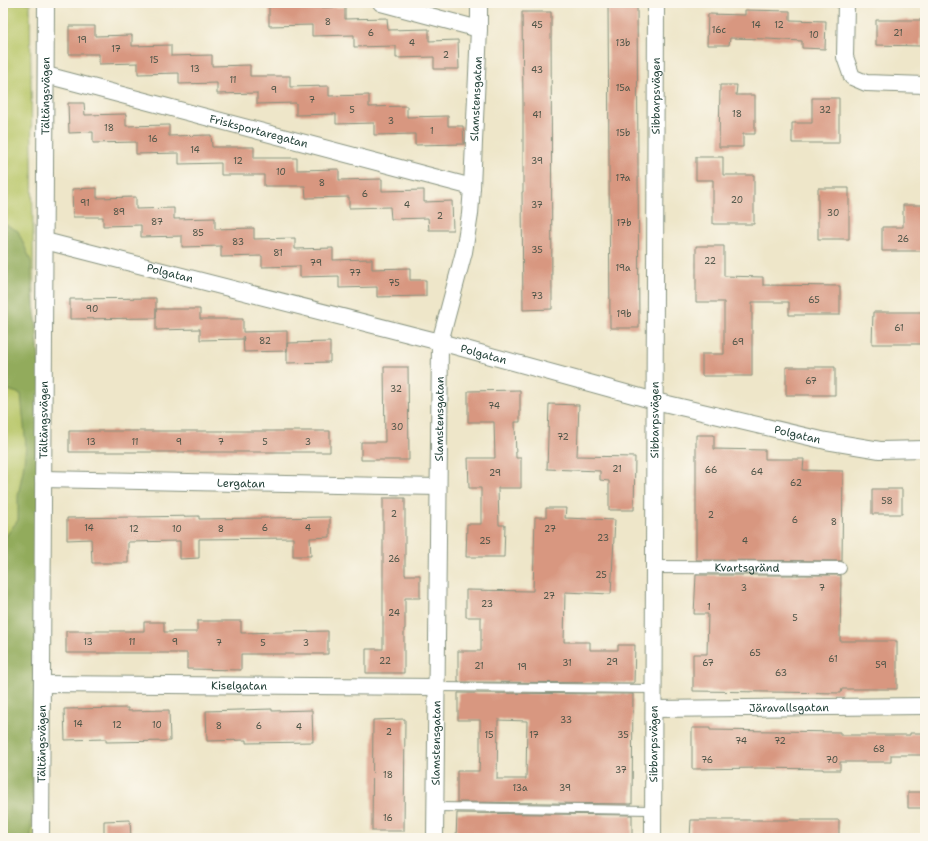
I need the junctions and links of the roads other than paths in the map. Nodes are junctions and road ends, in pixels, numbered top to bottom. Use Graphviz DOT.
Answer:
graph roads {
  1 [pos="46,3"];
  2 [pos="381,3"];
  3 [pos="479,3"];
  4 [pos="656,3"];
  5 [pos="846,3"];
  6 [pos="479,29"];
  7 [pos="46,75"];
  8 [pos="925,85"];
  9 [pos="472,187"];
  10 [pos="44,241"];
  11 [pos="440,342"];
  12 [pos="655,401"];
  13 [pos="925,449"];
  14 [pos="43,479"];
  15 [pos="438,488"];
  16 [pos="654,567"];
  17 [pos="840,568"];
  18 [pos="42,684"];
  19 [pos="436,687"];
  20 [pos="654,689"];
  21 [pos="925,706"];
  22 [pos="654,709"];
  23 [pos="435,807"];
  24 [pos="653,810"];
  25 [pos="41,838"];
  26 [pos="435,838"];
  27 [pos="653,838"];
  1 -- 7 [label="street, Tältängsvägen"];
  2 -- 6 [label="street"];
  3 -- 6 [label="street, Slamstensgatan"];
  4 -- 12 [label="street, Sibbarpsvägen"];
  5 -- 8 [label="street"];
  6 -- 9 [label="street, Slamstensgatan"];
  7 -- 9 [label="street, Frisksportaregatan"];
  7 -- 10 [label="street, Tältängsvägen"];
  9 -- 11 [label="street, Slamstensgatan"];
  10 -- 11 [label="street, Polgatan"];
  10 -- 14 [label="street, Tältängsvägen"];
  11 -- 12 [label="street, Polgatan"];
  11 -- 15 [label="street, Slamstensgatan"];
  12 -- 13 [label="street, Polgatan"];
  12 -- 16 [label="street, Sibbarpsvägen"];
  14 -- 15 [label="street, Lergatan"];
  14 -- 18 [label="street, Tältängsvägen"];
  15 -- 19 [label="street, Slamstensgatan"];
  16 -- 17 [label="street, Kvartsgränd"];
  16 -- 20 [label="street, Sibbarpsvägen"];
  18 -- 19 [label="street, Kiselgatan"];
  18 -- 25 [label="street, Tältängsvägen"];
  19 -- 20 [label="lane"];
  19 -- 23 [label="street, Slamstensgatan"];
  20 -- 22 [label="street, Sibbarpsvägen"];
  21 -- 22 [label="street, Järavallsgatan"];
  22 -- 24 [label="street, Sibbarpsvägen"];
  23 -- 24 [label="lane"];
  23 -- 26 [label="street, Slamstensgatan"];
  24 -- 27 [label="street, Sibbarpsvägen"];
}
